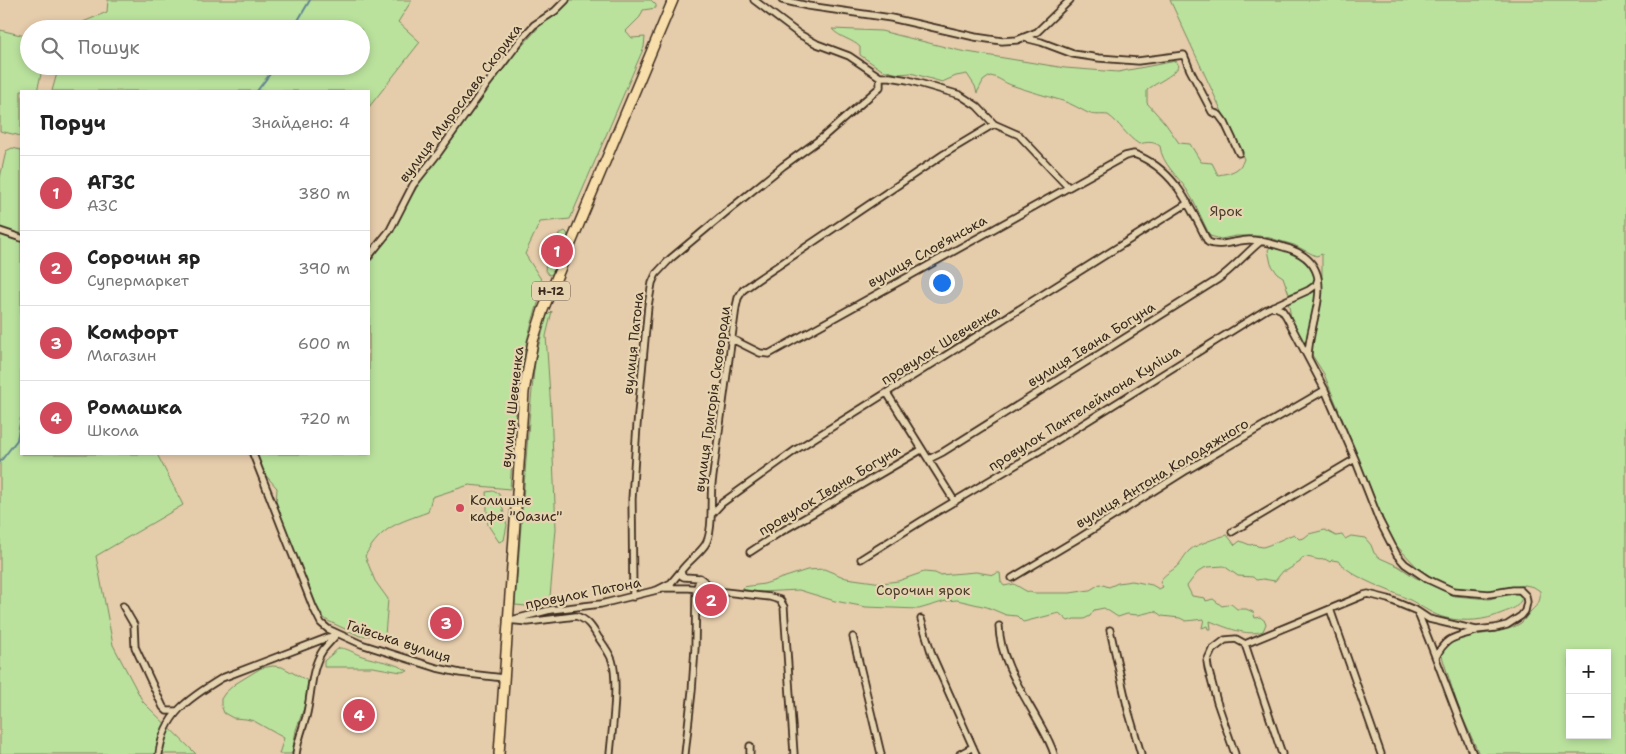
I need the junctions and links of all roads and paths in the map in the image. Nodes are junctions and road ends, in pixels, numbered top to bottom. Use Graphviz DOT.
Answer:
graph roads {
  1 [pos="566,0"];
  2 [pos="672,0"];
  3 [pos="754,0"];
  4 [pos="782,0"];
  5 [pos="1070,0"];
  6 [pos="1023,38"];
  7 [pos="880,77"];
  8 [pos="994,124"];
  9 [pos="1239,153"];
  10 [pos="1068,187"];
  11 [pos="1188,204"];
  12 [pos="0,231"];
  13 [pos="20,238"];
  14 [pos="1261,241"];
  15 [pos="370,255"];
  16 [pos="1318,279"];
  17 [pos="1273,306"];
  18 [pos="732,338"];
  19 [pos="1308,357"];
  20 [pos="1325,390"];
  21 [pos="887,393"];
  22 [pos="922,450"];
  23 [pos="253,455"];
  24 [pos="929,459"];
  25 [pos="1355,459"];
  26 [pos="955,502"];
  27 [pos="711,515"];
  28 [pos="1232,532"];
  29 [pos="750,552"];
  30 [pos="861,559"];
  31 [pos="681,571"];
  32 [pos="700,578"];
  33 [pos="1012,578"];
  34 [pos="662,588"];
  35 [pos="696,590"];
  36 [pos="731,592"];
  37 [pos="633,597"];
  38 [pos="124,606"];
  39 [pos="1330,609"];
  40 [pos="508,611"];
  41 [pos="1417,611"];
  42 [pos="921,619"];
  43 [pos="999,626"];
  44 [pos="1110,630"];
  45 [pos="1476,630"];
  46 [pos="337,634"];
  47 [pos="854,637"];
  48 [pos="1245,644"];
  49 [pos="1436,657"];
  50 [pos="504,678"];
  51 [pos="176,711"];
  52 [pos="750,746"];
  53 [pos="973,748"];
  54 [pos="159,754"];
  55 [pos="296,754"];
  56 [pos="499,754"];
  57 [pos="610,754"];
  58 [pos="685,754"];
  59 [pos="750,754"];
  60 [pos="794,754"];
  61 [pos="882,754"];
  62 [pos="960,754"];
  63 [pos="976,754"];
  64 [pos="1054,754"];
  65 [pos="1141,754"];
  66 [pos="1235,754"];
  67 [pos="1282,754"];
  68 [pos="1381,754"];
  69 [pos="1473,754"];
  1 -- 15 [label="street, вулиця Мирослава Скорика"];
  2 -- 40 [label="main road, вулиця Шевченка / Н-12"];
  3 -- 7 [label="street"];
  4 -- 6 [label="street"];
  5 -- 6 [label="street"];
  6 -- 9 [label="street"];
  7 -- 8 [label="street"];
  7 -- 37 [label="street, вулиця Патона"];
  8 -- 10 [label="street"];
  8 -- 18 [label="street, вулиця Григорія Сковороди"];
  10 -- 11 [label="street, вулиця Слов'янська"];
  10 -- 18 [label="street, вулиця Слов'янська"];
  11 -- 14 [label="street"];
  11 -- 21 [label="street, провулок Шевченка"];
  12 -- 13 [label="street"];
  14 -- 16 [label="street"];
  14 -- 24 [label="street, вулиця Івана Богуна"];
  16 -- 17 [label="street, провулок Пантелеймона Куліша"];
  16 -- 19 [label="street"];
  17 -- 19 [label="street"];
  17 -- 26 [label="street, провулок Пантелеймона Куліша"];
  18 -- 27 [label="street, вулиця Григорія Сковороди"];
  19 -- 20 [label="street"];
  20 -- 25 [label="street"];
  20 -- 33 [label="street, вулиця Антона Колодяжного"];
  21 -- 22 [label="street"];
  21 -- 27 [label="street, провулок Шевченка"];
  22 -- 24 [label="street"];
  22 -- 29 [label="street, провулок Івана Богуна"];
  23 -- 46 [label="street, Гаївська вулиця"];
  24 -- 26 [label="street"];
  25 -- 28 [label="street"];
  25 -- 45 [label="street"];
  26 -- 30 [label="street, провулок Пантелеймона Куліша"];
  27 -- 31 [label="street, вулиця Григорія Сковороди"];
  31 -- 32 [label="street"];
  31 -- 34 [label="street, провулок Патона"];
  32 -- 35 [label="street"];
  32 -- 36 [label="street"];
  34 -- 35 [label="street, провулок Патона"];
  34 -- 37 [label="street, провулок Патона"];
  35 -- 36 [label="street, провулок Патона"];
  35 -- 58 [label="street"];
  36 -- 60 [label="street"];
  37 -- 40 [label="street, провулок Патона"];
  38 -- 51 [label="street"];
  39 -- 41 [label="street"];
  39 -- 48 [label="street"];
  39 -- 68 [label="street"];
  40 -- 50 [label="main road, вулиця Шевченка / Н-12"];
  40 -- 57 [label="street"];
  41 -- 45 [label="street"];
  41 -- 49 [label="street"];
  42 -- 53 [label="street"];
  43 -- 64 [label="street"];
  44 -- 65 [label="street"];
  45 -- 49 [label="street"];
  46 -- 50 [label="street, Гаївська вулиця"];
  46 -- 51 [label="street"];
  46 -- 55 [label="street"];
  47 -- 61 [label="street"];
  48 -- 66 [label="street"];
  48 -- 67 [label="street"];
  49 -- 69 [label="street"];
  50 -- 56 [label="main road, вулиця Шевченка / Н-12"];
  51 -- 54 [label="street"];
  52 -- 59 [label="street"];
  53 -- 62 [label="street"];
  53 -- 63 [label="street"];
}
